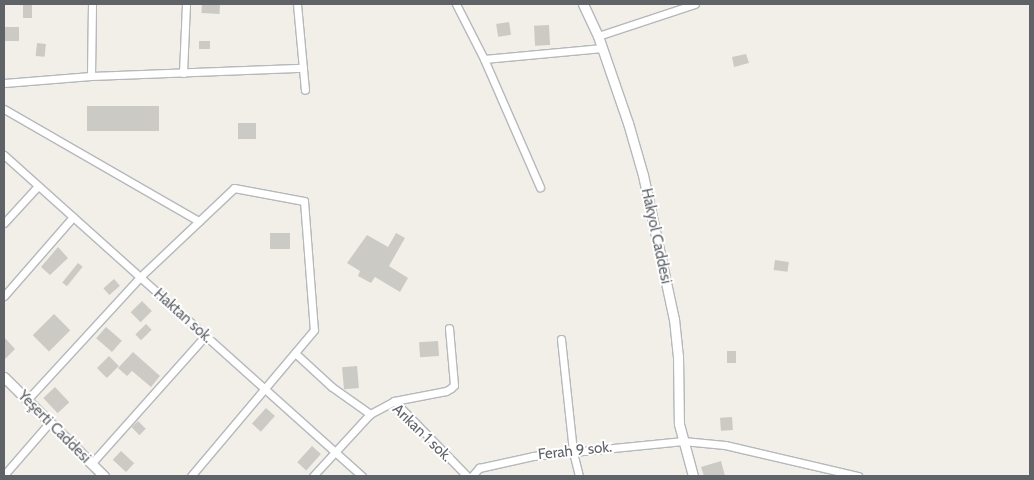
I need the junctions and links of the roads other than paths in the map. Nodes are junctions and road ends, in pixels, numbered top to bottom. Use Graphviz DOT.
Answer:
graph roads {
  1 [pos="92,4"];
  2 [pos="186,4"];
  3 [pos="297,4"];
  4 [pos="456,4"];
  5 [pos="583,4"];
  6 [pos="695,4"];
  7 [pos="598,36"];
  8 [pos="602,48"];
  9 [pos="484,58"];
  10 [pos="303,68"];
  11 [pos="183,73"];
  12 [pos="91,76"];
  13 [pos="4,84"];
  14 [pos="306,90"];
  15 [pos="4,109"];
  16 [pos="4,155"];
  17 [pos="38,186"];
  18 [pos="540,187"];
  19 [pos="74,217"];
  20 [pos="199,221"];
  21 [pos="4,224"];
  22 [pos="140,277"];
  23 [pos="4,296"];
  24 [pos="448,328"];
  25 [pos="205,336"];
  26 [pos="561,339"];
  27 [pos="295,353"];
  28 [pos="4,377"];
  29 [pos="265,390"];
  30 [pos="27,400"];
  31 [pos="394,400"];
  32 [pos="370,414"];
  33 [pos="50,422"];
  34 [pos="683,441"];
  35 [pos="334,452"];
  36 [pos="573,452"];
  37 [pos="92,464"];
  38 [pos="4,475"];
  39 [pos="104,476"];
  40 [pos="191,476"];
  41 [pos="313,476"];
  42 [pos="362,476"];
  43 [pos="467,476"];
  44 [pos="472,476"];
  45 [pos="579,476"];
  46 [pos="693,476"];
  47 [pos="858,476"];
  1 -- 12 [label="street"];
  2 -- 11 [label="street"];
  3 -- 10 [label="street"];
  4 -- 9 [label="street"];
  5 -- 7 [label="street, Hakyol Caddesi"];
  6 -- 7 [label="street"];
  7 -- 8 [label="street, Hakyol Caddesi"];
  8 -- 9 [label="street"];
  8 -- 34 [label="street, Hakyol Caddesi"];
  9 -- 18 [label="street"];
  10 -- 11 [label="street"];
  10 -- 14 [label="street"];
  11 -- 12 [label="street"];
  12 -- 13 [label="street"];
  15 -- 20 [label="street"];
  16 -- 17 [label="street, Haktan sok."];
  17 -- 19 [label="street, Haktan sok."];
  17 -- 21 [label="street"];
  19 -- 22 [label="street, Haktan sok."];
  19 -- 23 [label="street"];
  20 -- 22 [label="street"];
  20 -- 27 [label="street"];
  22 -- 25 [label="street, Haktan sok."];
  22 -- 30 [label="street"];
  24 -- 31 [label="street"];
  25 -- 29 [label="street, Haktan sok."];
  25 -- 37 [label="street"];
  26 -- 36 [label="street"];
  27 -- 29 [label="street"];
  27 -- 32 [label="street"];
  28 -- 30 [label="street, Yeşerti Caddesi"];
  29 -- 35 [label="street, Haktan sok."];
  29 -- 40 [label="street"];
  30 -- 33 [label="street, Yeşerti Caddesi"];
  31 -- 32 [label="street, Arıkan 1 sok."];
  31 -- 43 [label="street, Arıkan 1 sok."];
  32 -- 35 [label="street, Arıkan 1 sok."];
  33 -- 37 [label="street, Yeşerti Caddesi"];
  33 -- 38 [label="street"];
  34 -- 36 [label="street, Ferah 9 sok."];
  34 -- 46 [label="street, Hakyol Caddesi"];
  34 -- 47 [label="street, Ferah 9 sok."];
  35 -- 41 [label="street, Arıkan 1 sok."];
  35 -- 42 [label="street, Haktan sok."];
  36 -- 44 [label="street, Ferah 9 sok."];
  36 -- 45 [label="street"];
  37 -- 39 [label="street, Yeşerti Caddesi"];
}
